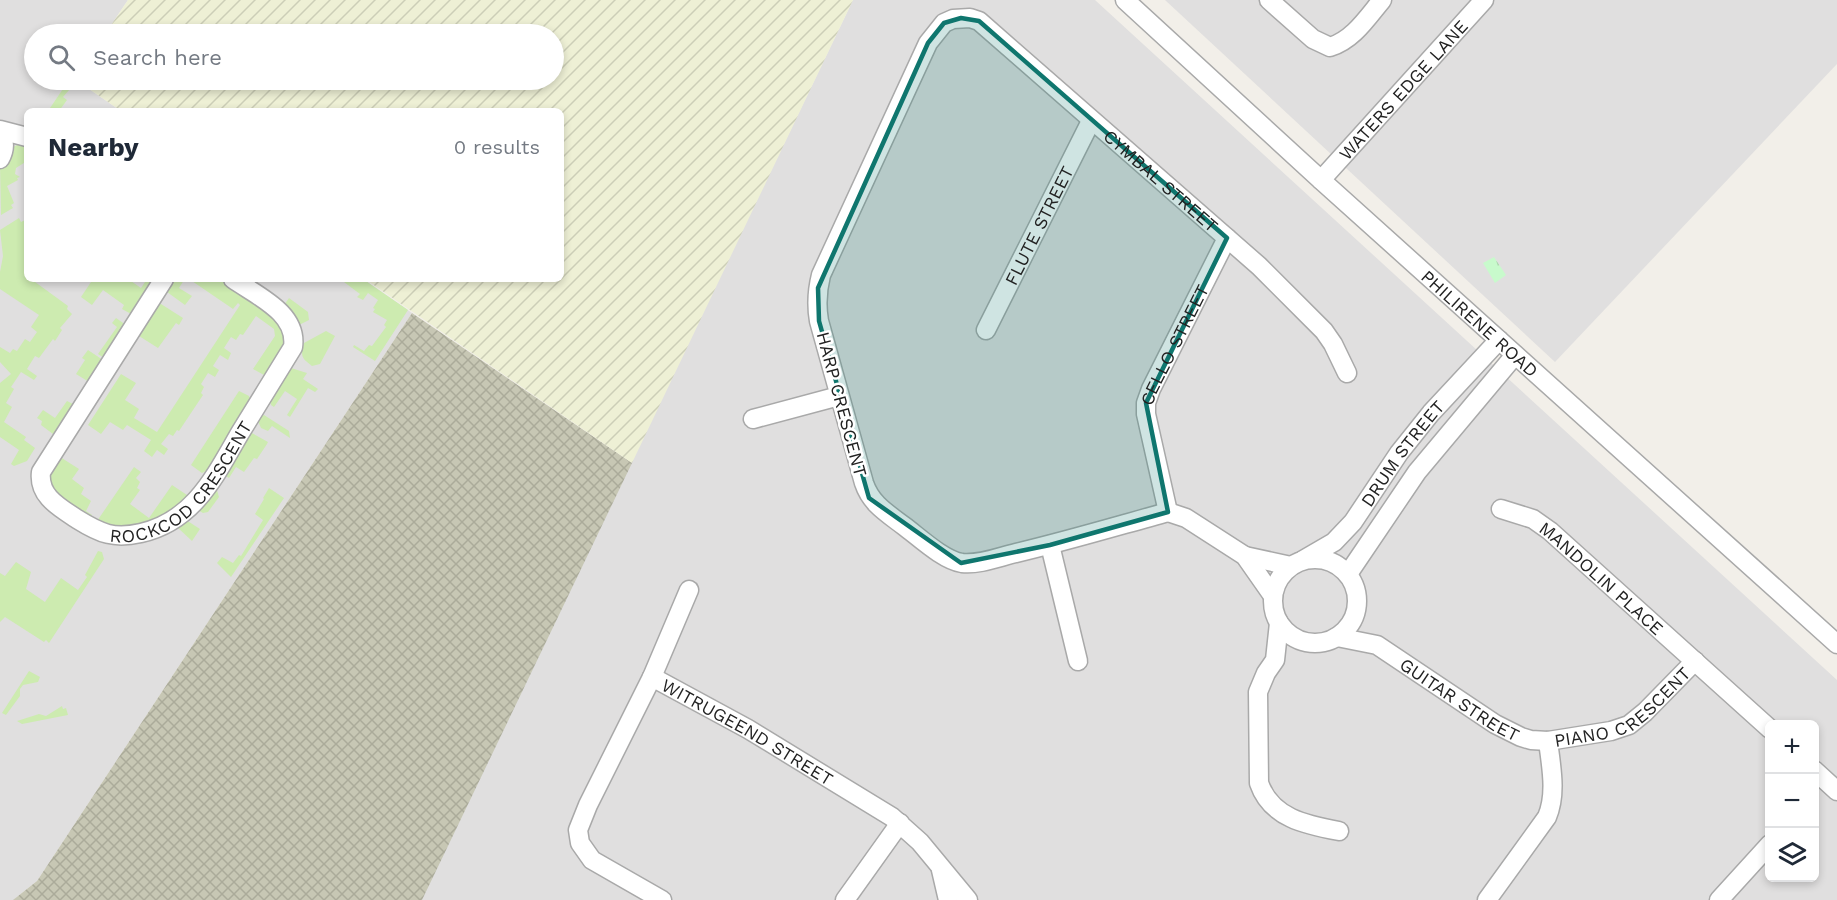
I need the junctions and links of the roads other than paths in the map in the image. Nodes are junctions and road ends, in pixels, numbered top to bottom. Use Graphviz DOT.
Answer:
graph roads {
  1 [pos="1125,0"];
  2 [pos="1269,0"];
  3 [pos="1382,0"];
  4 [pos="1484,0"];
  5 [pos="953,20"];
  6 [pos="1091,120"];
  7 [pos="24,138"];
  8 [pos="1,142"];
  9 [pos="1321,180"];
  10 [pos="1227,238"];
  11 [pos="162,282"];
  12 [pos="237,282"];
  13 [pos="986,330"];
  14 [pos="1499,340"];
  15 [pos="1515,355"];
  16 [pos="1347,373"];
  17 [pos="839,396"];
  18 [pos="753,419"];
  19 [pos="1406,445"];
  20 [pos="1426,462"];
  21 [pos="1501,509"];
  22 [pos="1167,512"];
  23 [pos="1050,545"];
  24 [pos="1245,556"];
  25 [pos="1297,563"];
  26 [pos="1348,574"];
  27 [pos="689,590"];
  28 [pos="1273,596"];
  29 [pos="1357,609"];
  30 [pos="1279,623"];
  31 [pos="1337,637"];
  32 [pos="1309,643"];
  33 [pos="1837,644"];
  34 [pos="1377,645"];
  35 [pos="1275,660"];
  36 [pos="1078,661"];
  37 [pos="1695,661"];
  38 [pos="652,677"];
  39 [pos="1765,724"];
  40 [pos="1548,741"];
  41 [pos="900,823"];
  42 [pos="1339,831"];
  43 [pos="1765,849"];
  44 [pos="940,865"];
  45 [pos="662,900"];
  46 [pos="845,900"];
  47 [pos="948,900"];
  48 [pos="968,900"];
  49 [pos="1487,900"];
  50 [pos="1719,900"];
  1 -- 9 [label="street, PHILIRENE ROAD"];
  2 -- 3 [label="street"];
  4 -- 9 [label="street, WATERS EDGE LANE"];
  5 -- 6 [label="street, CYMBAL STREET"];
  5 -- 17 [label="street, HARP CRESCENT"];
  6 -- 10 [label="street, CYMBAL STREET"];
  6 -- 13 [label="street, FLUTE STREET"];
  7 -- 8 [label="street"];
  9 -- 14 [label="street, PHILIRENE ROAD"];
  10 -- 16 [label="street, CYMBAL STREET"];
  10 -- 22 [label="street, CELLO STREET"];
  11 -- 12 [label="street, ROCKCOD CRESCENT"];
  14 -- 15 [label="street, PHILIRENE ROAD"];
  14 -- 19 [label="street, DRUM STREET"];
  15 -- 20 [label="street, DRUM STREET"];
  15 -- 33 [label="street, PHILIRENE ROAD"];
  17 -- 18 [label="street"];
  17 -- 23 [label="street, HARP CRESCENT"];
  19 -- 20 [label="street"];
  19 -- 25 [label="street, DRUM STREET"];
  20 -- 26 [label="street, DRUM STREET"];
  21 -- 37 [label="street, MANDOLIN PLACE"];
  22 -- 23 [label="street, HARP CRESCENT"];
  22 -- 24 [label="street"];
  23 -- 36 [label="street"];
  24 -- 25 [label="street"];
  24 -- 28 [label="street"];
  25 -- 26 [label="street"];
  25 -- 28 [label="street"];
  26 -- 29 [label="street"];
  27 -- 38 [label="street"];
  28 -- 30 [label="street"];
  29 -- 31 [label="street"];
  29 -- 34 [label="street, GUITAR STREET"];
  30 -- 32 [label="street"];
  30 -- 35 [label="street"];
  31 -- 32 [label="street"];
  31 -- 34 [label="street, GUITAR STREET"];
  32 -- 35 [label="street"];
  34 -- 40 [label="street, GUITAR STREET"];
  35 -- 42 [label="street"];
  37 -- 39 [label="street, PIANO CRESCENT"];
  37 -- 40 [label="street, PIANO CRESCENT"];
  38 -- 41 [label="street, WITRUGEEND STREET"];
  38 -- 45 [label="street, WITRUGEEND STREET"];
  40 -- 49 [label="street, PIANO CRESCENT"];
  41 -- 44 [label="street, WITRUGEEND STREET"];
  41 -- 46 [label="street"];
  43 -- 50 [label="street"];
  44 -- 47 [label="street, WITRUGEEND STREET"];
  44 -- 48 [label="street, WITRUGEEND STREET"];
}
